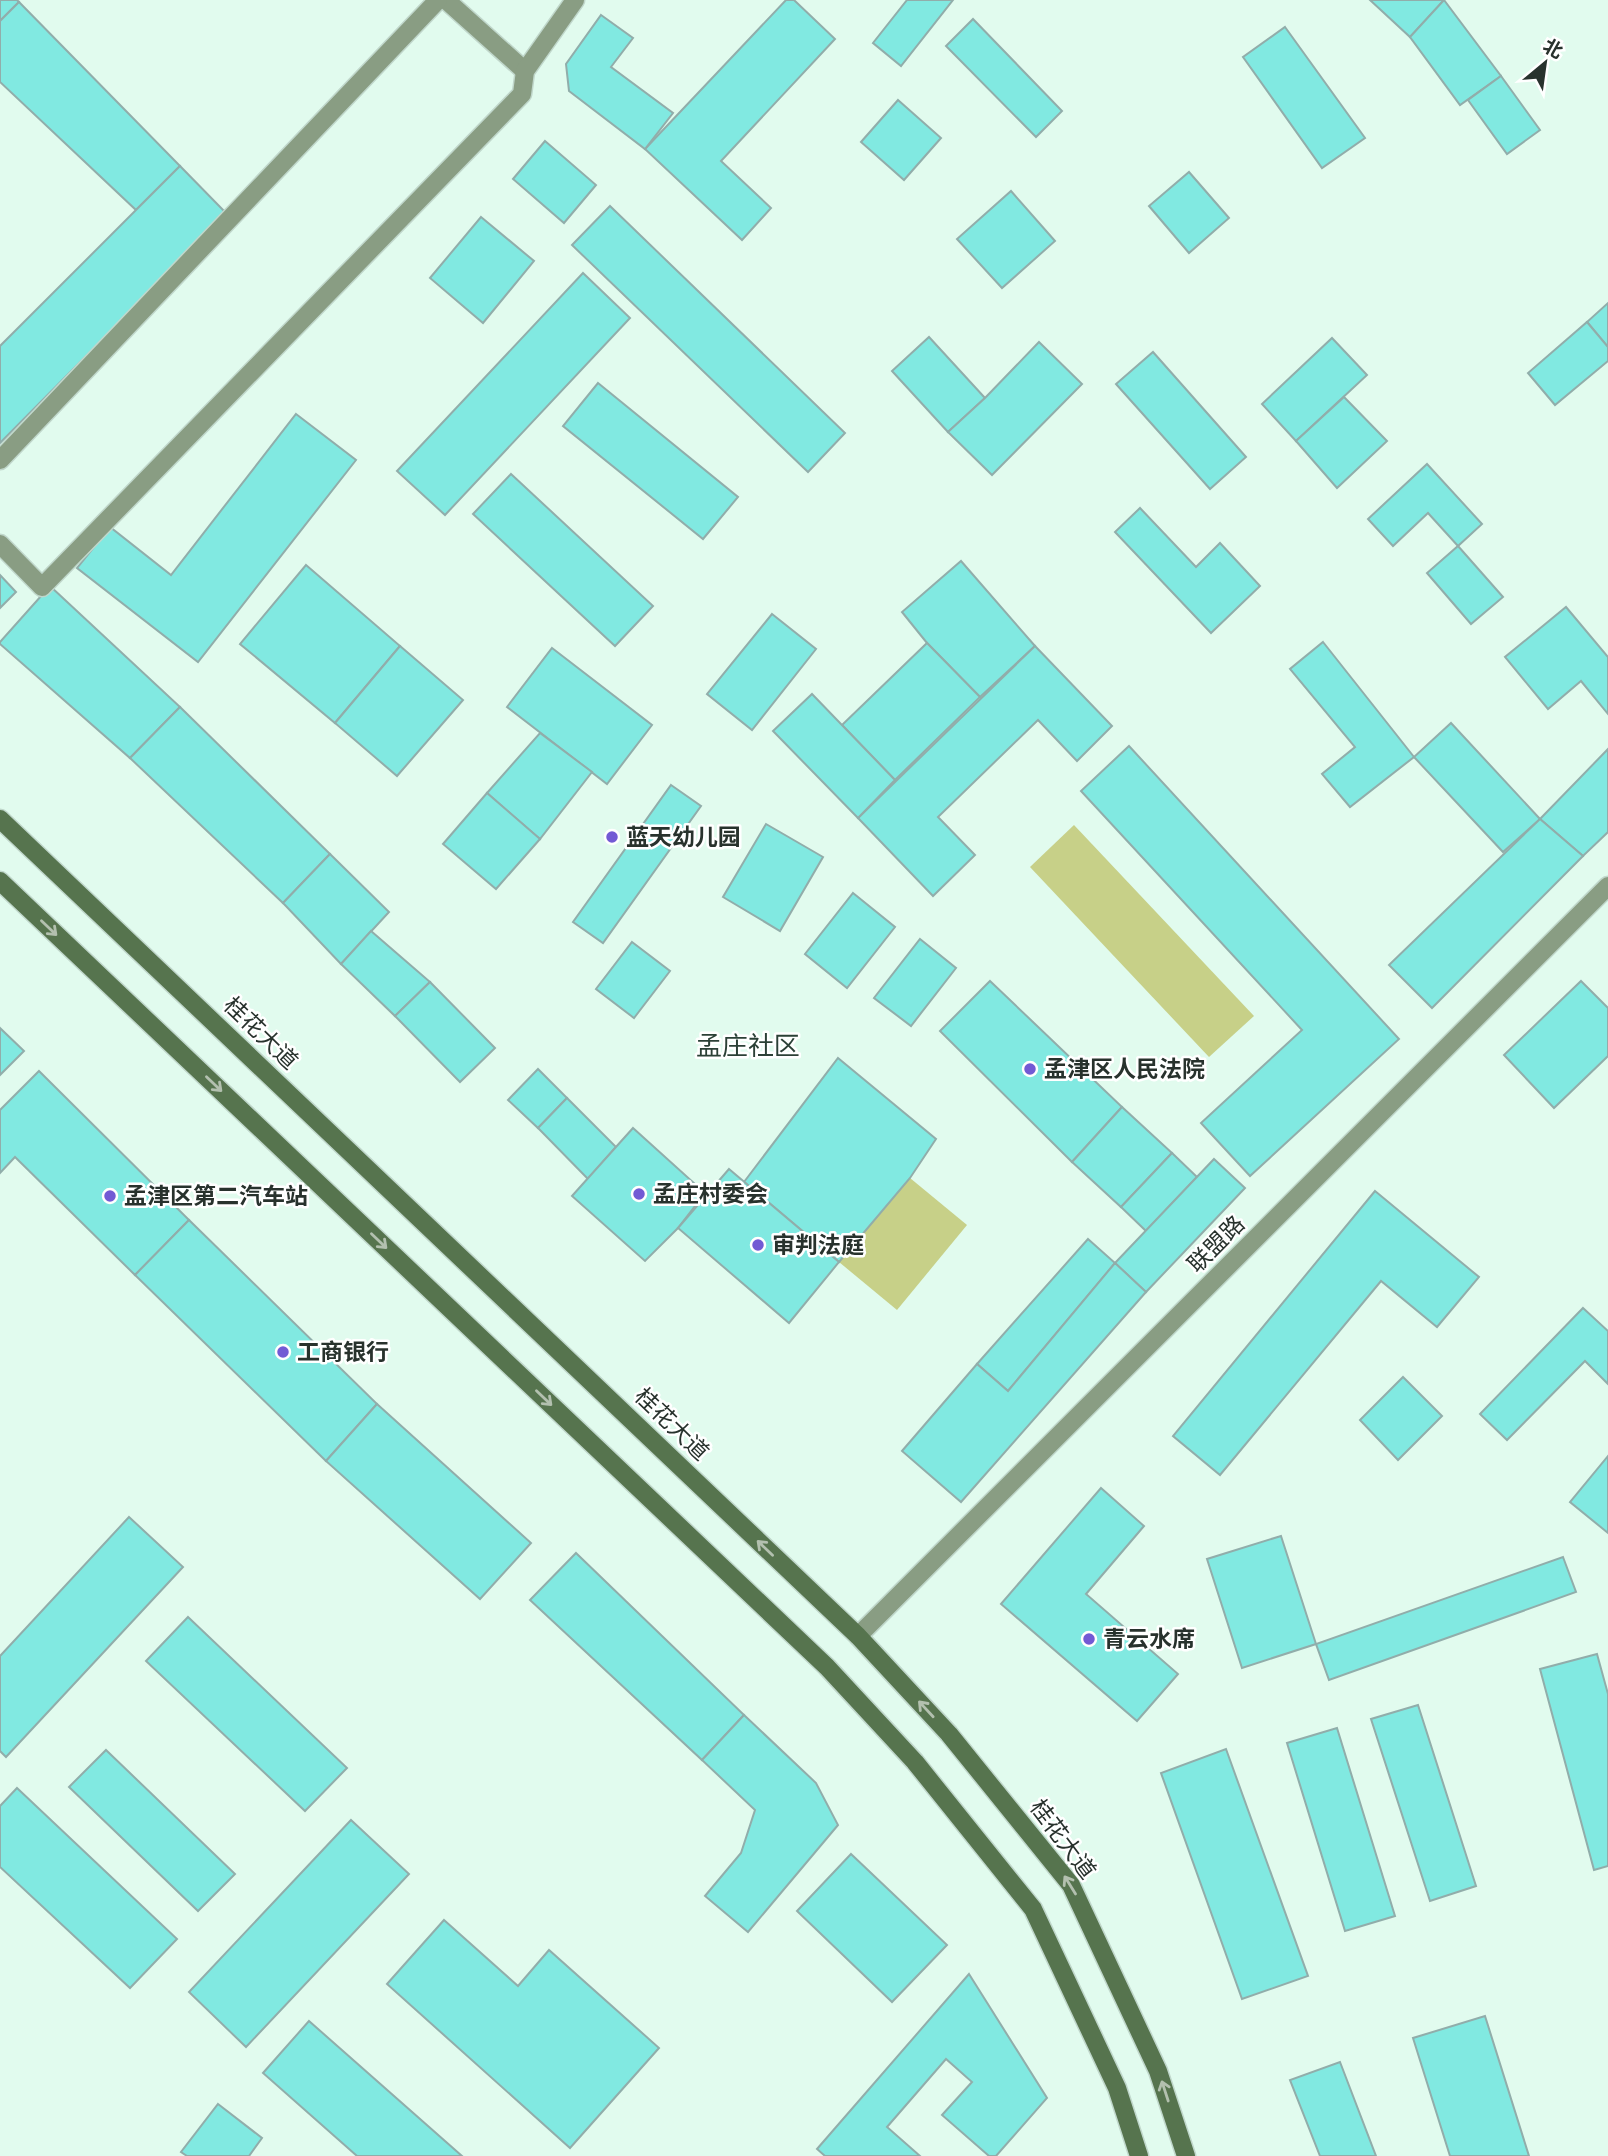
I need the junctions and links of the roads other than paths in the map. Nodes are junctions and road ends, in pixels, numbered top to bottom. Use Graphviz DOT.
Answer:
graph roads {
  1 [pos="438,0"];
  2 [pos="446,0"];
  3 [pos="575,0"];
  4 [pos="525,71"];
  5 [pos="0,460"];
  6 [pos="2,551"];
  7 [pos="0,819"];
  8 [pos="0,881"];
  9 [pos="1608,886"];
  10 [pos="858,1636"];
  11 [pos="1139,2156"];
  12 [pos="1186,2156"];
  1 -- 5 [label="street"];
  2 -- 4 [label="street"];
  3 -- 4 [label="street"];
  4 -- 6 [label="street"];
  10 -- 7 [label="main road, 桂花大道, one-way"];
  8 -- 11 [label="main road, one-way"];
  9 -- 10 [label="street, 联盟路"];
  12 -- 10 [label="main road, 桂花大道, one-way"];
}
